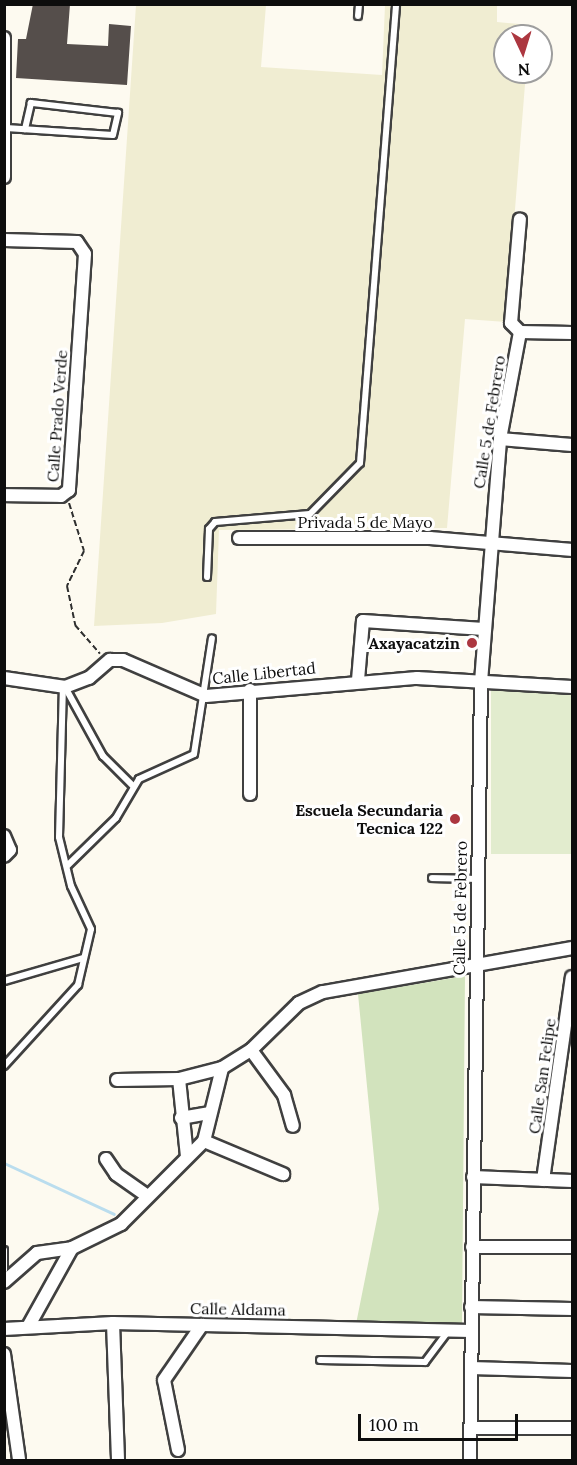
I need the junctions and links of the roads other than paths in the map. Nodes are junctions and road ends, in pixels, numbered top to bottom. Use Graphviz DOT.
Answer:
graph roads {
  1 [pos="359,4"];
  2 [pos="396,4"];
  3 [pos="358,16"];
  4 [pos="5,39"];
  5 [pos="6,128"];
  6 [pos="25,129"];
  7 [pos="4,177"];
  8 [pos="520,219"];
  9 [pos="4,240"];
  10 [pos="520,332"];
  11 [pos="573,333"];
  12 [pos="500,440"];
  13 [pos="573,445"];
  14 [pos="4,495"];
  15 [pos="239,538"];
  16 [pos="490,544"];
  17 [pos="573,550"];
  18 [pos="207,577"];
  19 [pos="484,629"];
  20 [pos="212,638"];
  21 [pos="4,678"];
  22 [pos="358,681"];
  23 [pos="481,682"];
  24 [pos="64,687"];
  25 [pos="573,687"];
  26 [pos="250,690"];
  27 [pos="206,696"];
  28 [pos="133,786"];
  29 [pos="250,794"];
  30 [pos="4,836"];
  31 [pos="4,856"];
  32 [pos="68,865"];
  33 [pos="432,878"];
  34 [pos="477,879"];
  35 [pos="573,948"];
  36 [pos="83,958"];
  37 [pos="474,964"];
  38 [pos="573,977"];
  39 [pos="4,981"];
  40 [pos="251,1050"];
  41 [pos="4,1066"];
  42 [pos="222,1068"];
  43 [pos="178,1079"];
  44 [pos="117,1080"];
  45 [pos="209,1113"];
  46 [pos="181,1118"];
  47 [pos="293,1126"];
  48 [pos="204,1141"];
  49 [pos="187,1156"];
  50 [pos="106,1159"];
  51 [pos="283,1174"];
  52 [pos="472,1177"];
  53 [pos="543,1180"];
  54 [pos="573,1181"];
  55 [pos="146,1195"];
  56 [pos="472,1246"];
  57 [pos="573,1247"];
  58 [pos="72,1248"];
  59 [pos="4,1250"];
  60 [pos="4,1270"];
  61 [pos="4,1282"];
  62 [pos="471,1307"];
  63 [pos="573,1310"];
  64 [pos="113,1323"];
  65 [pos="202,1325"];
  66 [pos="28,1327"];
  67 [pos="4,1329"];
  68 [pos="449,1330"];
  69 [pos="471,1331"];
  70 [pos="4,1354"];
  71 [pos="320,1360"];
  72 [pos="471,1368"];
  73 [pos="573,1371"];
  74 [pos="470,1428"];
  75 [pos="573,1428"];
  76 [pos="178,1450"];
  77 [pos="19,1461"];
  78 [pos="118,1461"];
  79 [pos="470,1461"];
  1 -- 3 [label="lane"];
  2 -- 18 [label="lane"];
  4 -- 5 [label="street"];
  5 -- 6 [label="lane"];
  5 -- 7 [label="street"];
  6 -- 6 [label="lane"];
  8 -- 10 [label="street, Calle 5 de Febrero"];
  9 -- 14 [label="street, Calle Prado Verde"];
  10 -- 11 [label="street"];
  10 -- 12 [label="street, Calle 5 de Febrero"];
  12 -- 13 [label="street"];
  12 -- 16 [label="street, Calle 5 de Febrero"];
  15 -- 16 [label="street, Privada 5 de Mayo"];
  16 -- 17 [label="street, Privada 5 de Mayo"];
  16 -- 19 [label="street, Calle 5 de Febrero"];
  19 -- 22 [label="street"];
  19 -- 23 [label="street, Calle 5 de Febrero"];
  20 -- 27 [label="lane"];
  21 -- 24 [label="street"];
  22 -- 23 [label="street, Calle Libertad"];
  22 -- 26 [label="street, Calle Libertad"];
  23 -- 25 [label="street, Calle Libertad"];
  23 -- 34 [label="street, Calle 5 de Febrero"];
  24 -- 27 [label="street, Calle Libertad"];
  24 -- 28 [label="lane"];
  24 -- 32 [label="lane"];
  26 -- 27 [label="street, Calle Libertad"];
  26 -- 29 [label="street"];
  27 -- 28 [label="lane"];
  28 -- 32 [label="lane"];
  30 -- 31 [label="street"];
  32 -- 36 [label="lane"];
  33 -- 34 [label="lane"];
  34 -- 37 [label="street, Calle 5 de Febrero"];
  35 -- 37 [label="street"];
  36 -- 39 [label="lane"];
  36 -- 41 [label="lane"];
  37 -- 40 [label="street"];
  37 -- 52 [label="street, Calle 5 de Febrero"];
  38 -- 53 [label="street, Calle San Felipe"];
  40 -- 42 [label="street"];
  40 -- 47 [label="street"];
  42 -- 43 [label="street"];
  42 -- 45 [label="street"];
  43 -- 44 [label="street"];
  43 -- 46 [label="street"];
  45 -- 46 [label="street"];
  45 -- 48 [label="street"];
  46 -- 49 [label="street"];
  48 -- 49 [label="street"];
  48 -- 51 [label="street"];
  49 -- 55 [label="street"];
  50 -- 55 [label="street"];
  52 -- 53 [label="street"];
  52 -- 56 [label="street, Calle 5 de Febrero"];
  53 -- 54 [label="street"];
  55 -- 58 [label="street"];
  56 -- 57 [label="street"];
  56 -- 62 [label="street, Calle 5 de Febrero"];
  58 -- 61 [label="street"];
  58 -- 66 [label="street"];
  59 -- 60 [label="lane"];
  62 -- 63 [label="street"];
  62 -- 69 [label="street, Calle 5 de Febrero"];
  64 -- 65 [label="street, Calle Aldama"];
  64 -- 66 [label="street, Calle Aldama"];
  64 -- 78 [label="street"];
  65 -- 68 [label="street, Calle Aldama"];
  65 -- 76 [label="street"];
  66 -- 67 [label="street, Calle Aldama"];
  68 -- 69 [label="street, Calle Aldama"];
  68 -- 71 [label="lane"];
  69 -- 72 [label="street, Calle 5 de Febrero"];
  70 -- 77 [label="street"];
  72 -- 73 [label="street"];
  72 -- 74 [label="street, Calle 5 de Febrero"];
  74 -- 75 [label="street"];
  74 -- 79 [label="street, Calle 5 de Febrero"];
}
